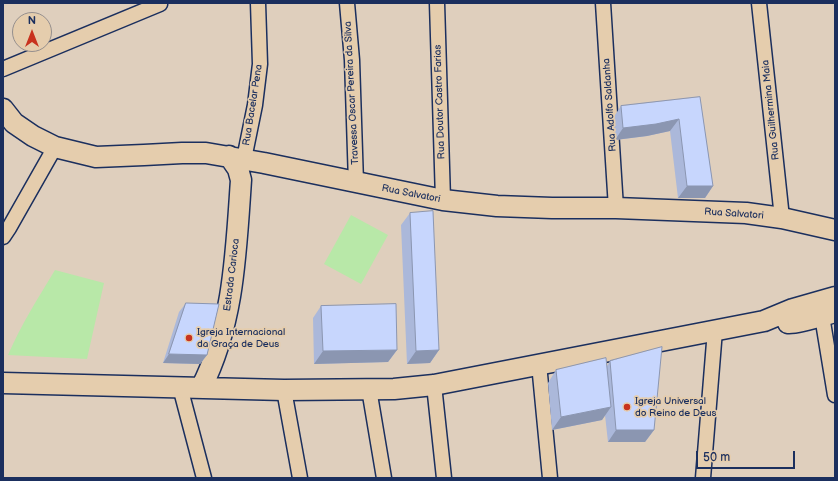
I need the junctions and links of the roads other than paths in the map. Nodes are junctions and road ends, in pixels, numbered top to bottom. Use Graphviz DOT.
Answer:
graph roads {
  1 [pos="258,3"];
  2 [pos="347,3"];
  3 [pos="437,3"];
  4 [pos="603,3"];
  5 [pos="759,3"];
  6 [pos="160,4"];
  7 [pos="3,69"];
  8 [pos="3,109"];
  9 [pos="55,147"];
  10 [pos="236,158"];
  11 [pos="264,163"];
  12 [pos="241,180"];
  13 [pos="356,183"];
  14 [pos="443,200"];
  15 [pos="616,208"];
  16 [pos="782,218"];
  17 [pos="835,230"];
  18 [pos="3,237"];
  19 [pos="835,297"];
  20 [pos="829,314"];
  21 [pos="764,321"];
  22 [pos="716,330"];
  23 [pos="539,364"];
  24 [pos="3,384"];
  25 [pos="434,385"];
  26 [pos="180,387"];
  27 [pos="201,388"];
  28 [pos="369,389"];
  29 [pos="284,390"];
  30 [pos="835,395"];
  31 [pos="204,478"];
  32 [pos="300,478"];
  33 [pos="384,478"];
  34 [pos="444,478"];
  35 [pos="550,478"];
  36 [pos="703,478"];
  1 -- 10 [label="street, Rua Bacelar Pena"];
  2 -- 13 [label="street, Travessa Oscar Pereira da Silva"];
  3 -- 14 [label="street, Rua Doutor Castro Farias"];
  4 -- 15 [label="street, Rua Adolfo Saldanha"];
  5 -- 16 [label="street, Rua Guilhermina Maia"];
  6 -- 7 [label="street"];
  8 -- 9 [label="main road, Rua Salvatori"];
  9 -- 10 [label="main road, Rua Salvatori"];
  9 -- 18 [label="street"];
  10 -- 11 [label="main road, Rua Salvatori"];
  10 -- 12 [label="main road, Estrada Carioca"];
  11 -- 12 [label="main road"];
  11 -- 13 [label="main road, Rua Salvatori"];
  12 -- 27 [label="main road, Estrada Carioca"];
  13 -- 14 [label="main road, Rua Salvatori"];
  14 -- 15 [label="main road, Rua Salvatori"];
  15 -- 16 [label="main road, Rua Salvatori"];
  16 -- 17 [label="main road, Rua Salvatori"];
  19 -- 21 [label="main road"];
  20 -- 21 [label="main road"];
  20 -- 30 [label="street"];
  21 -- 22 [label="main road"];
  22 -- 23 [label="main road"];
  22 -- 36 [label="street"];
  23 -- 25 [label="main road"];
  23 -- 35 [label="street"];
  24 -- 26 [label="main road"];
  25 -- 28 [label="main road"];
  25 -- 34 [label="street"];
  26 -- 27 [label="main road"];
  26 -- 31 [label="street"];
  27 -- 29 [label="main road"];
  28 -- 29 [label="main road"];
  28 -- 33 [label="street"];
  29 -- 32 [label="street"];
}
